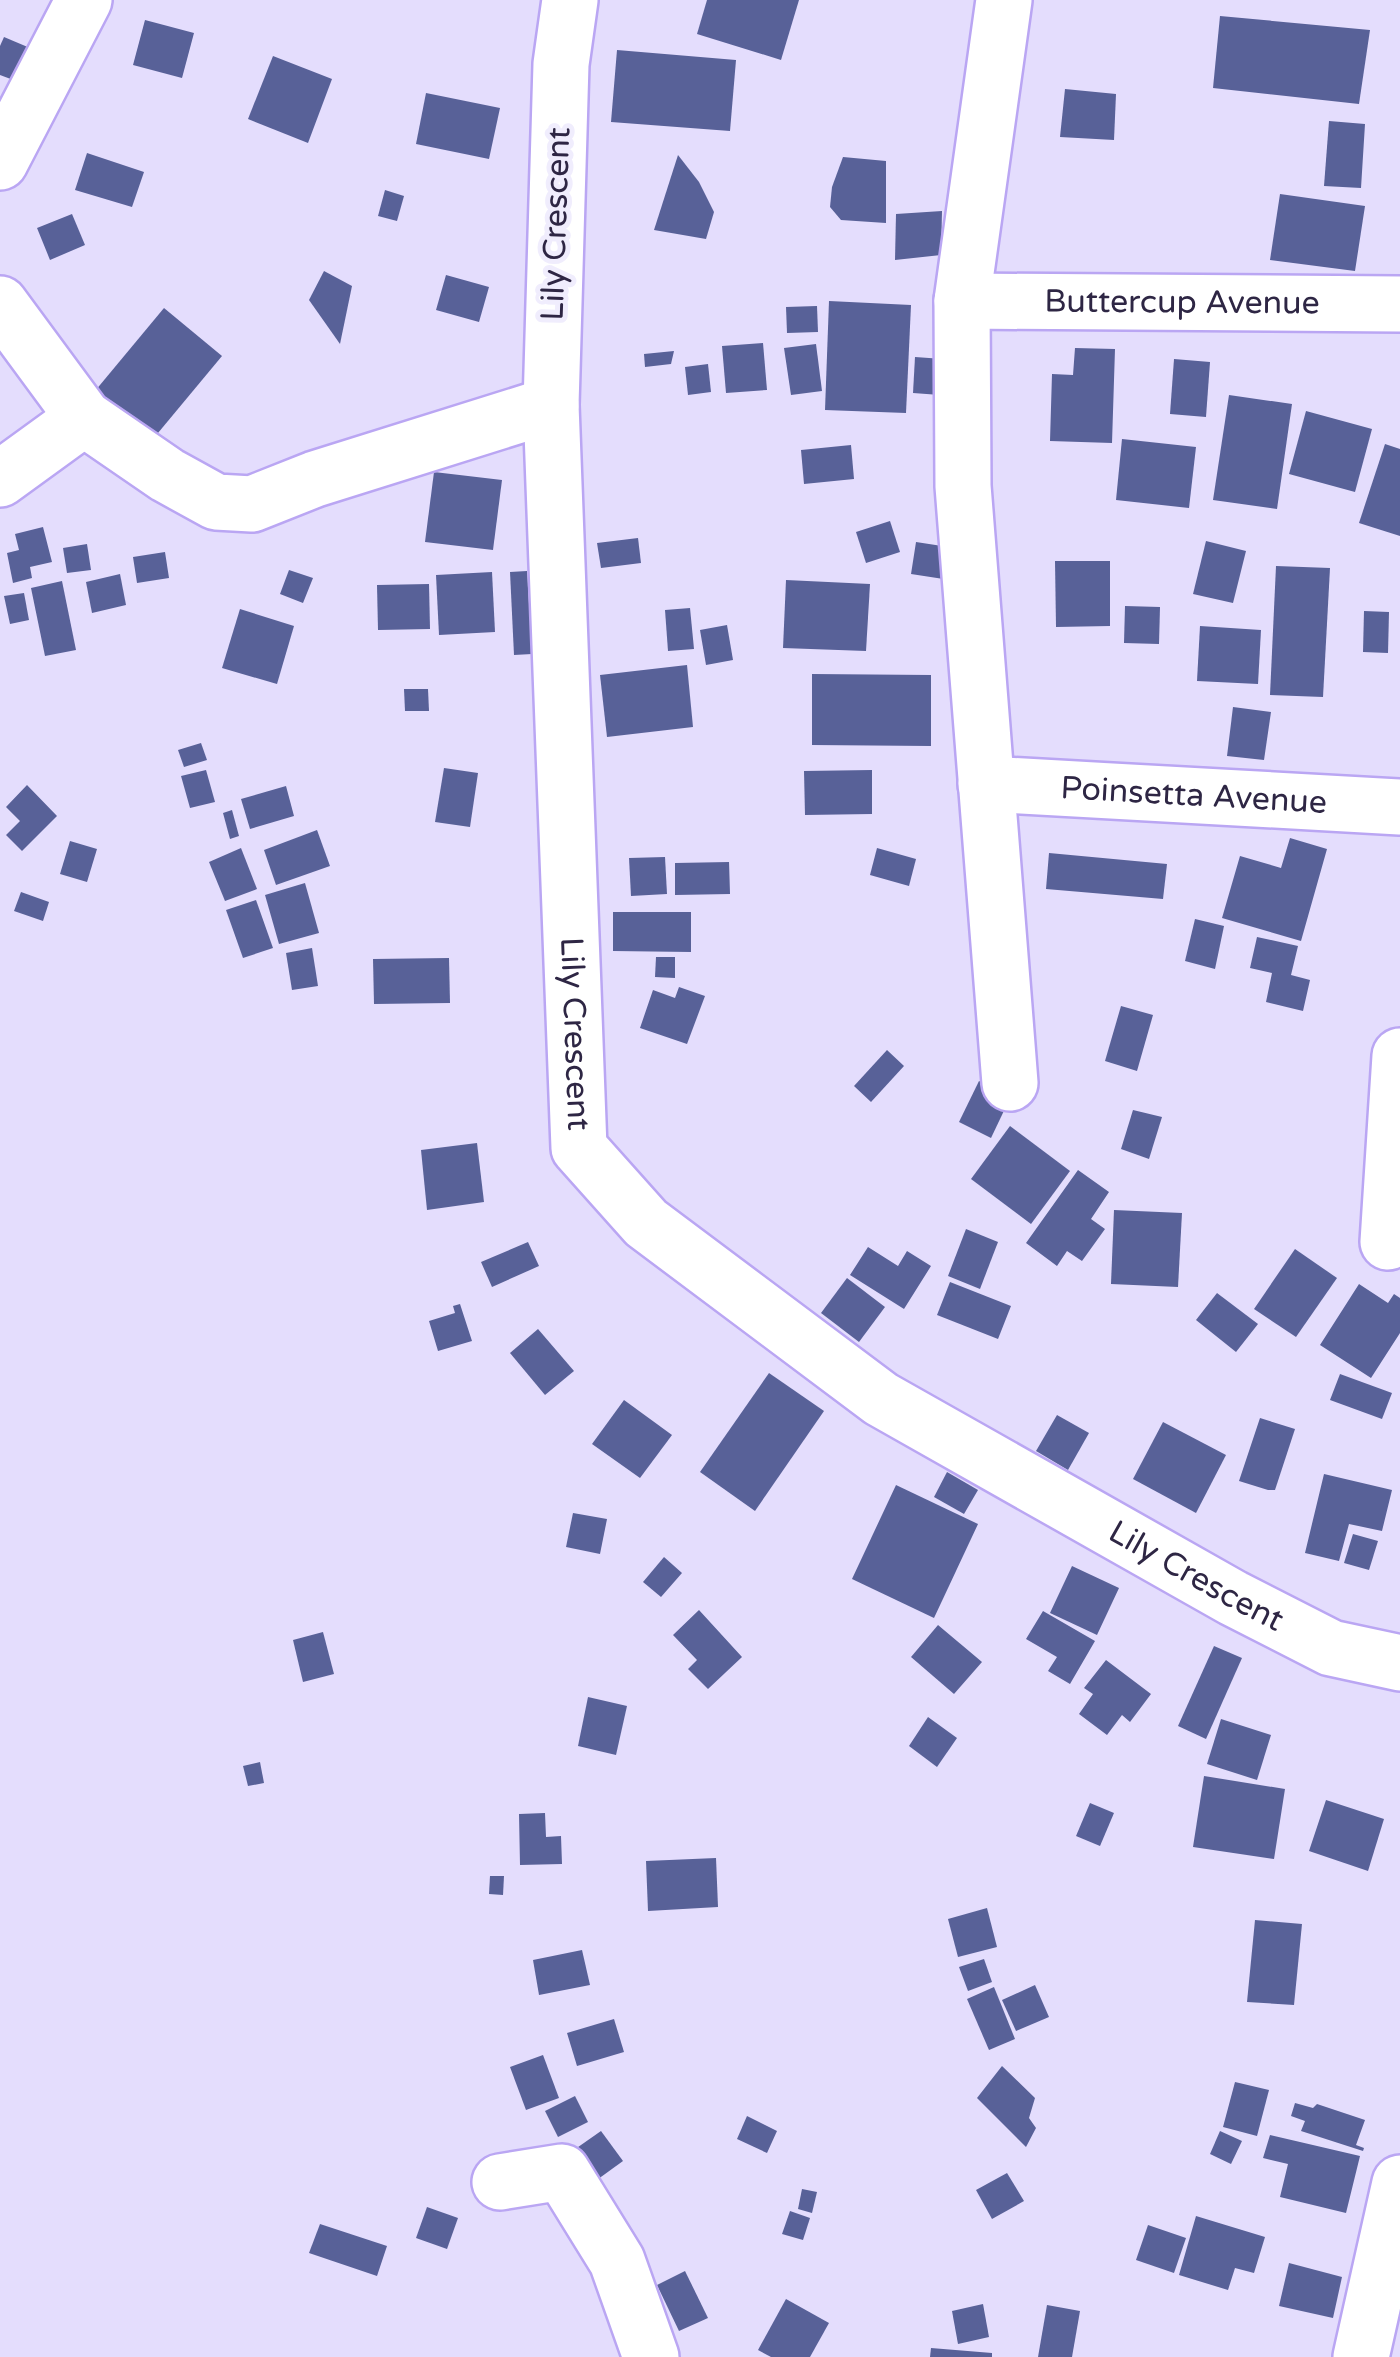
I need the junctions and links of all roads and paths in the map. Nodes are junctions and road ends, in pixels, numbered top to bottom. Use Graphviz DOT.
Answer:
graph roads {
  1 [pos="84,0"];
  2 [pos="570,0"];
  3 [pos="1004,0"];
  4 [pos="0,162"];
  5 [pos="1399,292"];
  6 [pos="962,301"];
  7 [pos="0,304"];
  8 [pos="551,405"];
  9 [pos="84,418"];
  10 [pos="0,479"];
  11 [pos="986,784"];
  12 [pos="1400,807"];
  13 [pos="1400,1056"];
  14 [pos="1010,1083"];
  15 [pos="1388,1242"];
  16 [pos="1400,1663"];
  17 [pos="500,2182"];
  18 [pos="1400,2183"];
  19 [pos="651,2357"];
  20 [pos="1361,2357"];
  1 -- 4 [label="street"];
  2 -- 8 [label="street, Lily Crescent"];
  3 -- 6 [label="street"];
  5 -- 6 [label="street, Buttercup Avenue"];
  6 -- 11 [label="street"];
  7 -- 9 [label="street"];
  8 -- 9 [label="street"];
  8 -- 16 [label="street, Lily Crescent"];
  9 -- 10 [label="street"];
  11 -- 12 [label="street, Poinsetta Avenue"];
  11 -- 14 [label="street"];
  13 -- 15 [label="street"];
  17 -- 19 [label="street"];
  18 -- 20 [label="street"];
}
